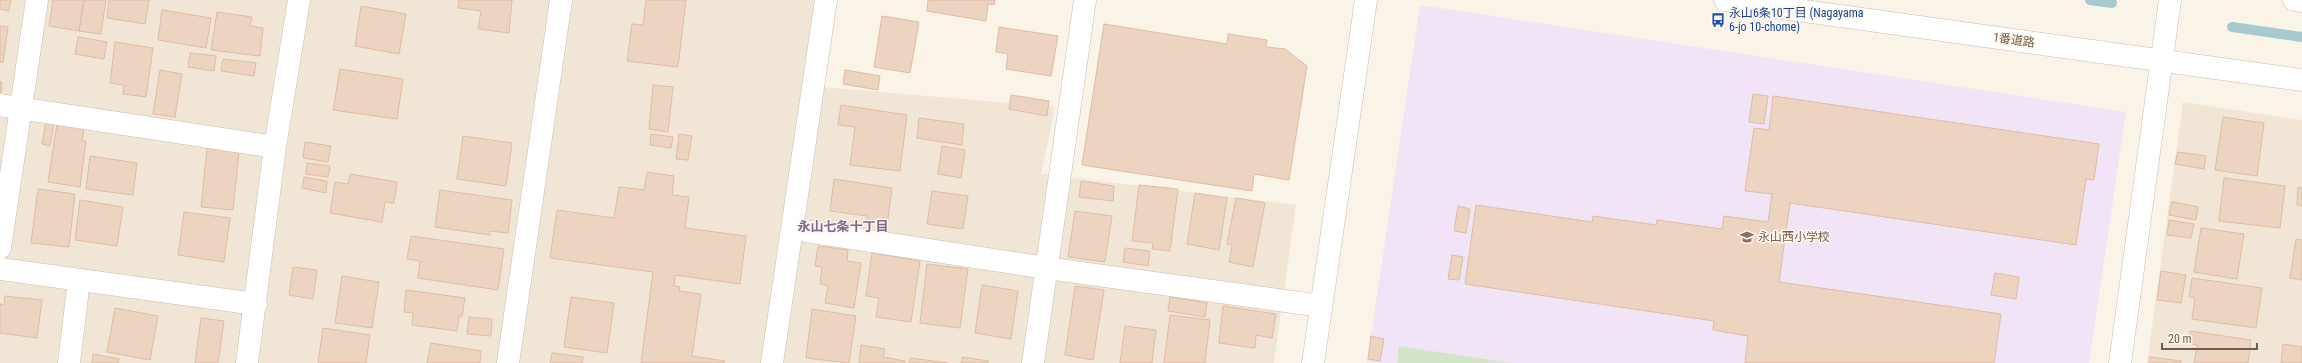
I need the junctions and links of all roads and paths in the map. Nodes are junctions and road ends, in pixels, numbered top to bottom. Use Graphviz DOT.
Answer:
graph roads {
  1 [pos="38,0"];
  2 [pos="299,0"];
  3 [pos="561,0"];
  4 [pos="826,0"];
  5 [pos="1085,0"];
  6 [pos="1366,0"];
  7 [pos="1725,0"];
  8 [pos="2170,0"];
  9 [pos="2294,0"];
  10 [pos="2302,1"];
  11 [pos="2162,61"];
  12 [pos="2302,80"];
  13 [pos="0,105"];
  14 [pos="22,108"];
  15 [pos="275,147"];
  16 [pos="792,229"];
  17 [pos="0,248"];
  18 [pos="1046,268"];
  19 [pos="0,269"];
  20 [pos="79,280"];
  21 [pos="256,304"];
  22 [pos="1321,306"];
  23 [pos="69,363"];
  24 [pos="247,363"];
  25 [pos="508,363"];
  26 [pos="772,363"];
  27 [pos="1033,363"];
  28 [pos="1313,363"];
  29 [pos="2120,363"];
  1 -- 14 [label="street"];
  2 -- 15 [label="street"];
  3 -- 25 [label="street"];
  4 -- 16 [label="street"];
  5 -- 18 [label="street"];
  6 -- 22 [label="street"];
  7 -- 11 [label="street, 1番道路"];
  8 -- 11 [label="street"];
  9 -- 10 [label="street"];
  11 -- 12 [label="street, 1番道路"];
  11 -- 29 [label="street"];
  13 -- 14 [label="street"];
  14 -- 15 [label="street"];
  14 -- 17 [label="street"];
  15 -- 21 [label="street"];
  16 -- 18 [label="street"];
  16 -- 26 [label="street"];
  18 -- 22 [label="street"];
  18 -- 27 [label="street"];
  19 -- 20 [label="street"];
  20 -- 21 [label="street"];
  20 -- 23 [label="street"];
  21 -- 24 [label="street"];
  22 -- 28 [label="street"];
}
